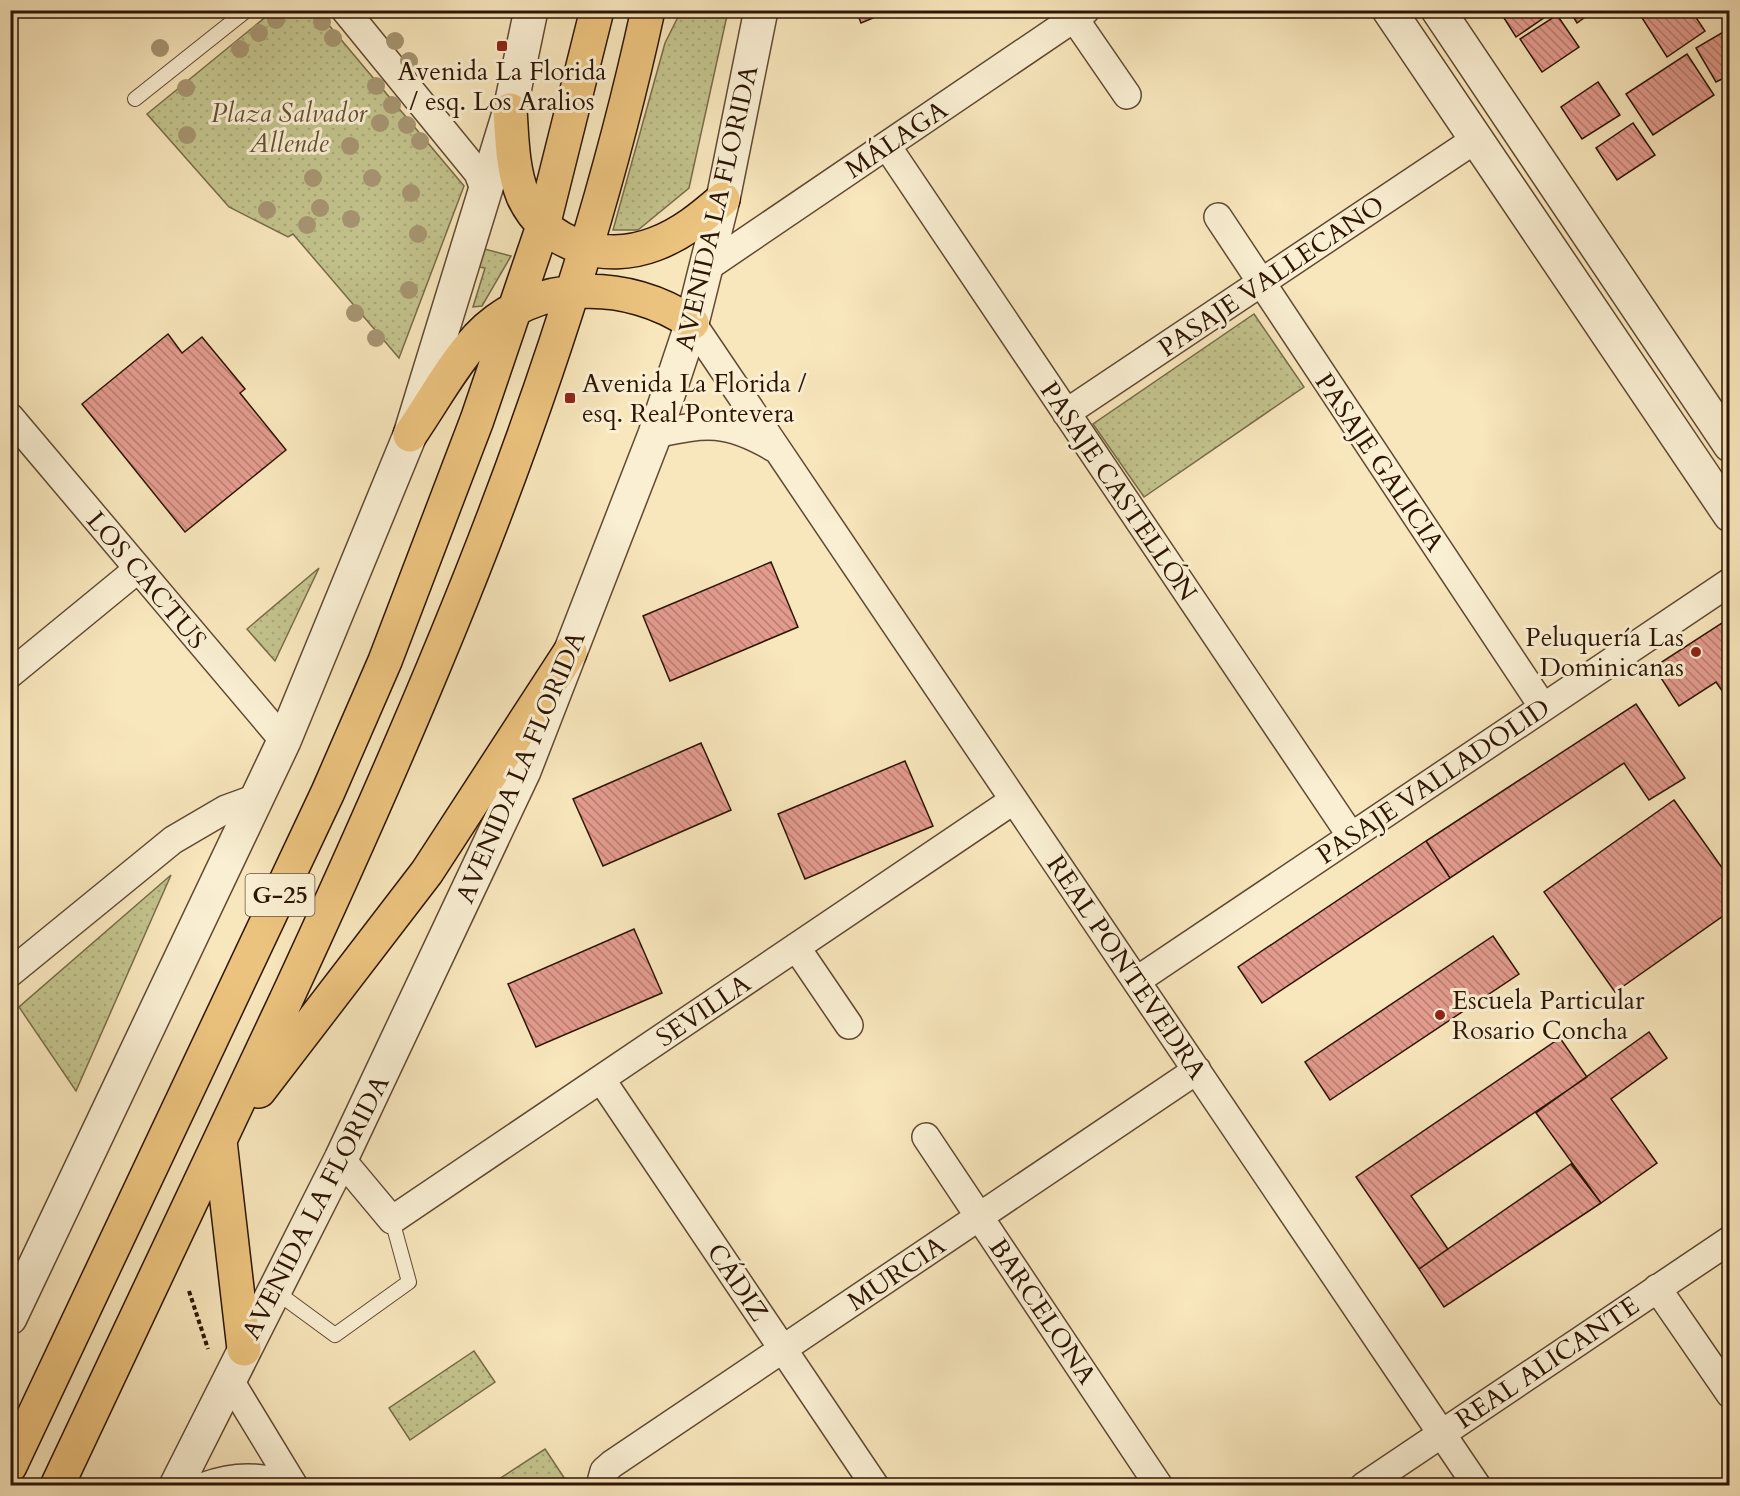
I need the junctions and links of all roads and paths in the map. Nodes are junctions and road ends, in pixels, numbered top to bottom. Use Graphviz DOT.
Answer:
graph roads {
  1 [pos="247,10"];
  2 [pos="345,10"];
  3 [pos="531,10"];
  4 [pos="597,10"];
  5 [pos="648,10"];
  6 [pos="761,10"];
  7 [pos="1389,10"];
  8 [pos="1438,10"];
  9 [pos="1077,13"];
  10 [pos="1127,95"];
  11 [pos="135,99"];
  12 [pos="510,110"];
  13 [pos="1476,139"];
  14 [pos="887,146"];
  15 [pos="485,191"];
  16 [pos="723,198"];
  17 [pos="1218,217"];
  18 [pos="543,226"];
  19 [pos="585,248"];
  20 [pos="706,268"];
  21 [pos="1261,282"];
  22 [pos="572,292"];
  23 [pos="515,310"];
  24 [pos="693,323"];
  25 [pos="1066,413"];
  26 [pos="10,417"];
  27 [pos="655,434"];
  28 [pos="410,435"];
  29 [pos="1730,445"];
  30 [pos="776,450"];
  31 [pos="1730,515"];
  32 [pos="138,569"];
  33 [pos="1730,582"];
  34 [pos="570,652"];
  35 [pos="10,674"];
  36 [pos="1543,707"];
  37 [pos="284,741"];
  38 [pos="259,797"];
  39 [pos="1014,800"];
  40 [pos="1352,836"];
  41 [pos="796,947"];
  42 [pos="10,973"];
  43 [pos="1136,981"];
  44 [pos="849,1025"];
  45 [pos="1197,1070"];
  46 [pos="601,1079"];
  47 [pos="926,1137"];
  48 [pos="220,1142"];
  49 [pos="341,1159"];
  50 [pos="979,1216"];
  51 [pos="392,1220"];
  52 [pos="1730,1240"];
  53 [pos="1657,1288"];
  54 [pos="19,1289"];
  55 [pos="273,1290"];
  56 [pos="10,1318"];
  57 [pos="244,1349"];
  58 [pos="783,1349"];
  59 [pos="229,1379"];
  60 [pos="1730,1394"];
  61 [pos="1442,1433"];
  62 [pos="10,1466"];
  63 [pos="599,1483"];
  64 [pos="57,1485"];
  65 [pos="176,1485"];
  66 [pos="205,1485"];
  67 [pos="288,1485"];
  68 [pos="294,1485"];
  69 [pos="874,1485"];
  70 [pos="1159,1485"];
  71 [pos="1364,1485"];
  72 [pos="1477,1485"];
  1 -- 11 [label="lane"];
  2 -- 15 [label="street"];
  3 -- 12 [label="street"];
  4 -- 18 [label="main road, G-25"];
  5 -- 19 [label="main road, G-25"];
  6 -- 16 [label="street, AVENIDA LA FLORIDA"];
  7 -- 13 [label="street"];
  8 -- 29 [label="street"];
  9 -- 10 [label="street"];
  9 -- 14 [label="street, MÁLAGA"];
  12 -- 15 [label="street"];
  12 -- 18 [label="main road"];
  13 -- 21 [label="street, PASAJE VALLECANO"];
  13 -- 31 [label="street"];
  14 -- 20 [label="street, MÁLAGA"];
  14 -- 25 [label="street, PASAJE CASTELLÓN"];
  15 -- 28 [label="street"];
  16 -- 19 [label="main road"];
  16 -- 20 [label="street, AVENIDA LA FLORIDA"];
  17 -- 21 [label="street, PASAJE GALICIA"];
  18 -- 19 [label="main road"];
  18 -- 23 [label="main road, G-25"];
  19 -- 22 [label="main road, G-25"];
  20 -- 24 [label="street, AVENIDA LA FLORIDA"];
  21 -- 25 [label="street, PASAJE VALLECANO"];
  21 -- 36 [label="street, PASAJE GALICIA"];
  22 -- 23 [label="main road"];
  22 -- 24 [label="main road"];
  22 -- 48 [label="main road, G-25"];
  23 -- 28 [label="main road"];
  23 -- 62 [label="main road, G-25"];
  24 -- 27 [label="street, AVENIDA LA FLORIDA"];
  24 -- 30 [label="street, REAL PONTEVEDRA"];
  25 -- 40 [label="street, PASAJE CASTELLÓN"];
  26 -- 32 [label="street, LOS CACTUS"];
  27 -- 30 [label="street, REAL PONTEVEDRA"];
  27 -- 34 [label="street, AVENIDA LA FLORIDA"];
  28 -- 37 [label="street"];
  30 -- 39 [label="street, REAL PONTEVEDRA"];
  32 -- 35 [label="street"];
  32 -- 37 [label="street, LOS CACTUS"];
  33 -- 36 [label="street, PASAJE VALLADOLID"];
  34 -- 48 [label="main road"];
  34 -- 49 [label="street, AVENIDA LA FLORIDA"];
  36 -- 40 [label="street, PASAJE VALLADOLID"];
  37 -- 38 [label="street"];
  38 -- 42 [label="street"];
  38 -- 54 [label="street"];
  39 -- 41 [label="street, SEVILLA"];
  39 -- 43 [label="street, REAL PONTEVEDRA"];
  40 -- 43 [label="street, PASAJE VALLADOLID"];
  41 -- 44 [label="street"];
  41 -- 46 [label="street, SEVILLA"];
  43 -- 45 [label="street, REAL PONTEVEDRA"];
  45 -- 50 [label="street, MURCIA"];
  45 -- 61 [label="street, REAL PONTEVEDRA"];
  46 -- 51 [label="street, SEVILLA"];
  46 -- 58 [label="street, CÁDIZ"];
  47 -- 50 [label="street, BARCELONA"];
  48 -- 57 [label="main road"];
  48 -- 64 [label="main road, G-25"];
  49 -- 51 [label="street"];
  49 -- 55 [label="street, AVENIDA LA FLORIDA"];
  50 -- 58 [label="street, MURCIA"];
  50 -- 70 [label="street, BARCELONA"];
  51 -- 55 [label="lane"];
  52 -- 53 [label="street, REAL ALICANTE"];
  53 -- 60 [label="street"];
  53 -- 61 [label="street, REAL ALICANTE"];
  54 -- 56 [label="street"];
  55 -- 57 [label="street, AVENIDA LA FLORIDA"];
  57 -- 59 [label="street, AVENIDA LA FLORIDA"];
  58 -- 63 [label="street, MURCIA"];
  58 -- 69 [label="street, CÁDIZ"];
  59 -- 65 [label="street, AVENIDA LA FLORIDA"];
  59 -- 68 [label="street"];
  61 -- 71 [label="street, REAL ALICANTE"];
  61 -- 72 [label="street, REAL PONTEVEDRA"];
  66 -- 67 [label="street"];
}
